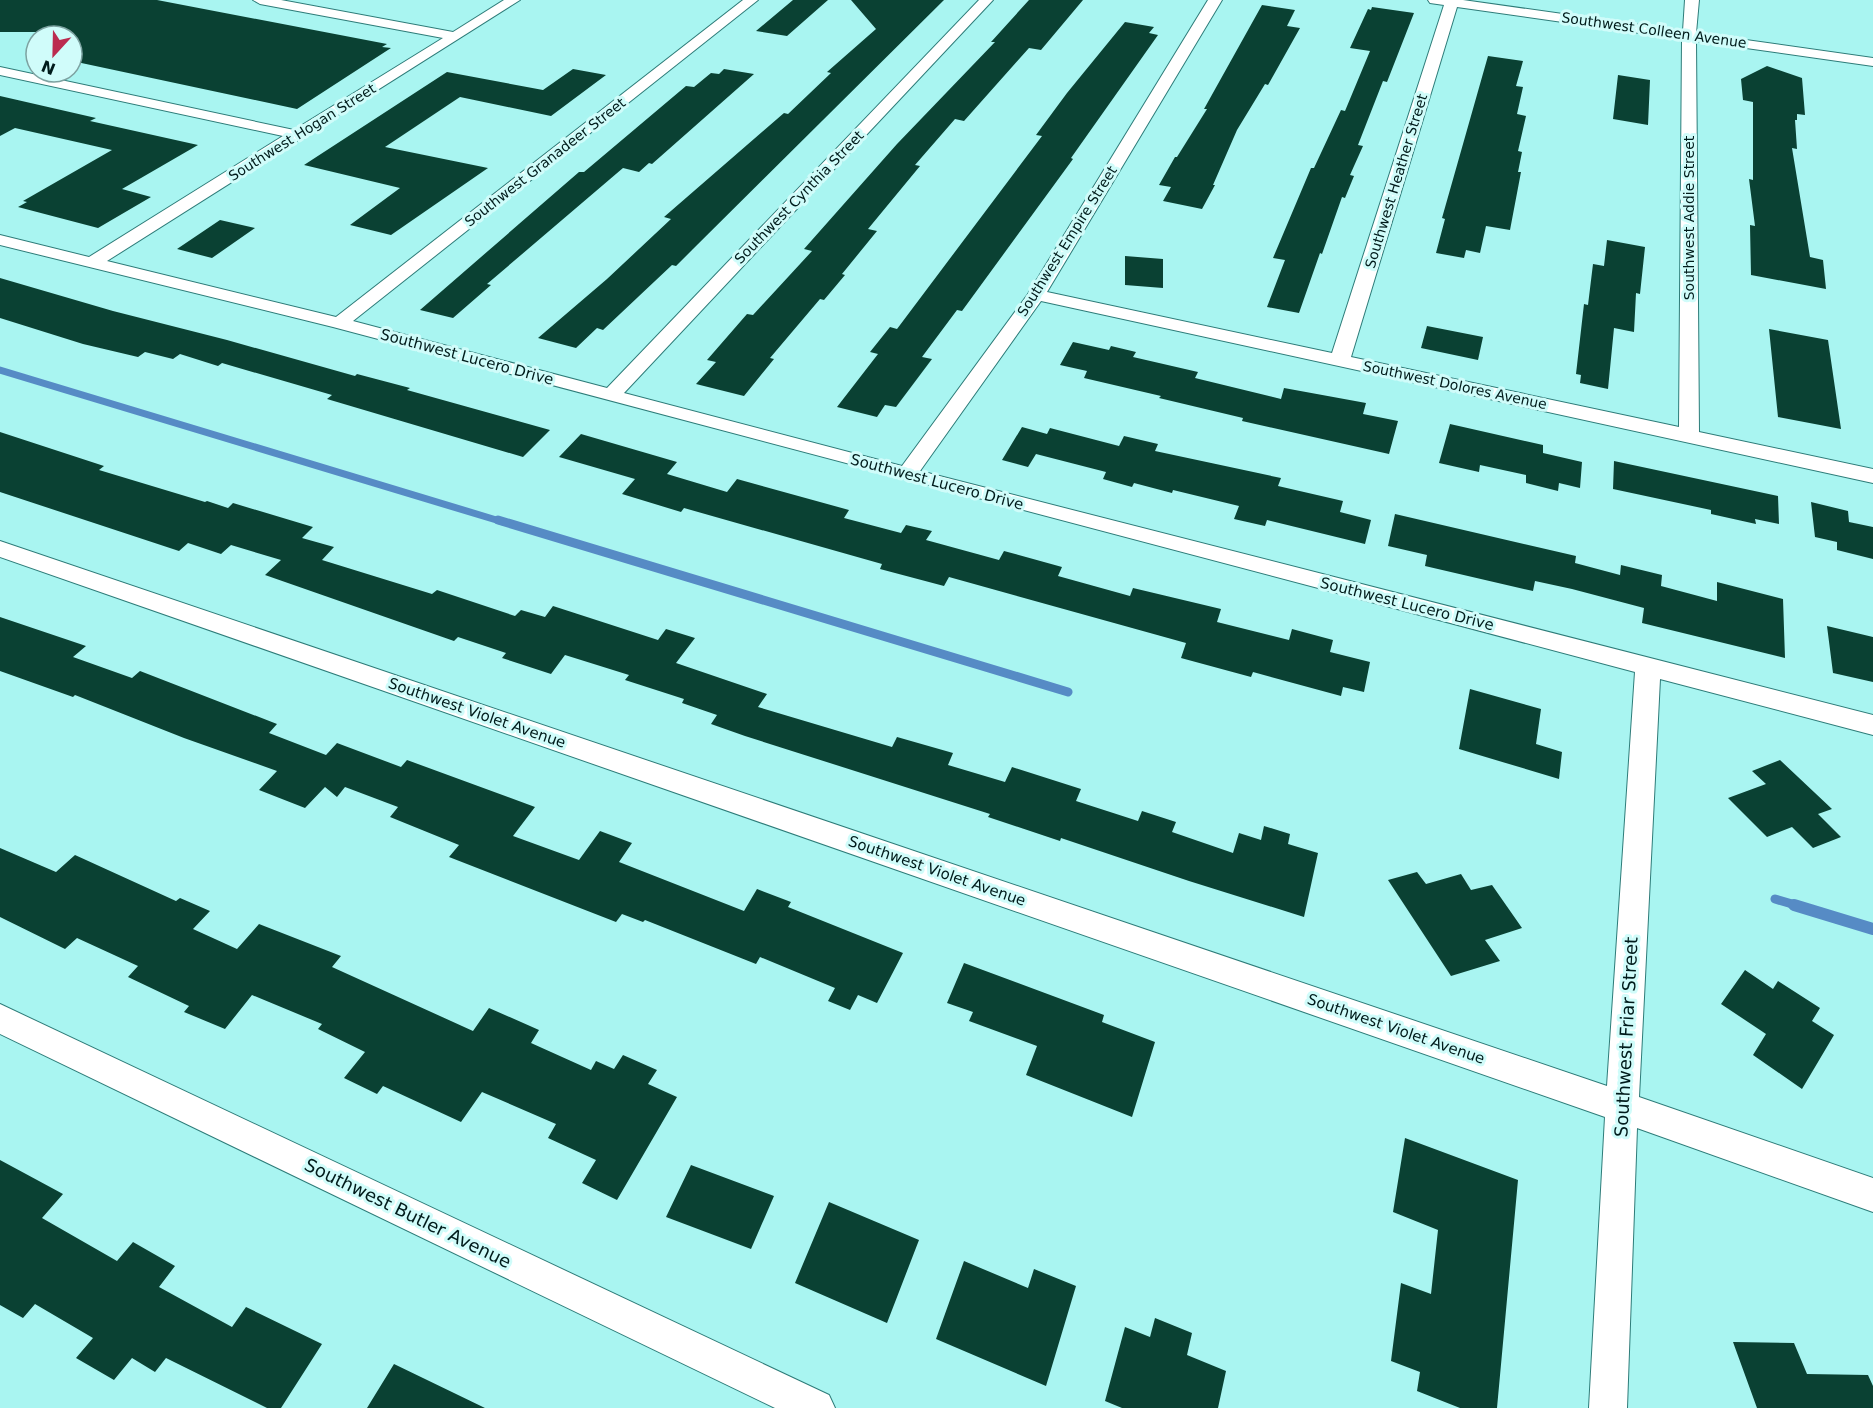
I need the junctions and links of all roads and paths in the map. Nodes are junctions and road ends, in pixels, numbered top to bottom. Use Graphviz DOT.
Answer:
graph roads {
  1 [pos="513,0"];
  2 [pos="751,0"];
  3 [pos="986,0"];
  4 [pos="1215,0"];
  5 [pos="1435,0"];
  6 [pos="1692,0"];
  7 [pos="269,1"];
  8 [pos="1452,2"];
  9 [pos="1689,35"];
  10 [pos="455,36"];
  11 [pos="1873,62"];
  12 [pos="0,71"];
  13 [pos="298,135"];
  14 [pos="0,240"];
  15 [pos="91,263"];
  16 [pos="1036,295"];
  17 [pos="339,323"];
  18 [pos="1340,360"];
  19 [pos="612,394"];
  20 [pos="1689,437"];
  21 [pos="907,474"];
  22 [pos="1873,476"];
  23 [pos="0,549"];
  24 [pos="1648,666"];
  25 [pos="1873,725"];
  26 [pos="0,1018"];
  27 [pos="1622,1107"];
  28 [pos="1873,1195"];
  29 [pos="816,1408"];
  30 [pos="1608,1408"];
  1 -- 10 [label="street, Southwest Hogan Street"];
  2 -- 17 [label="street, Southwest Granadeer Street"];
  3 -- 19 [label="street, Southwest Cynthia Street"];
  4 -- 16 [label="street, Southwest Empire Street"];
  5 -- 8 [label="street, Southwest Colleen Avenue"];
  6 -- 9 [label="street, Southwest Addie Street"];
  7 -- 10 [label="street"];
  8 -- 9 [label="street, Southwest Colleen Avenue"];
  8 -- 18 [label="street, Southwest Heather Street"];
  9 -- 11 [label="street, Southwest Colleen Avenue"];
  9 -- 20 [label="street, Southwest Addie Street"];
  10 -- 13 [label="street, Southwest Hogan Street"];
  12 -- 13 [label="street"];
  13 -- 15 [label="street, Southwest Hogan Street"];
  14 -- 15 [label="street, Southwest Lucero Drive"];
  15 -- 17 [label="street, Southwest Lucero Drive"];
  16 -- 18 [label="street, Southwest Dolores Avenue"];
  16 -- 21 [label="street, Southwest Empire Street"];
  17 -- 19 [label="street, Southwest Lucero Drive"];
  18 -- 20 [label="street, Southwest Dolores Avenue"];
  19 -- 21 [label="street, Southwest Lucero Drive"];
  20 -- 22 [label="street, Southwest Dolores Avenue"];
  21 -- 24 [label="street, Southwest Lucero Drive"];
  23 -- 27 [label="street, Southwest Violet Avenue"];
  24 -- 25 [label="street, Southwest Lucero Drive"];
  24 -- 27 [label="street, Southwest Friar Street"];
  26 -- 29 [label="street, Southwest Butler Avenue"];
  27 -- 28 [label="street, Southwest Violet Avenue"];
  27 -- 30 [label="street, Southwest Friar Street"];
}
